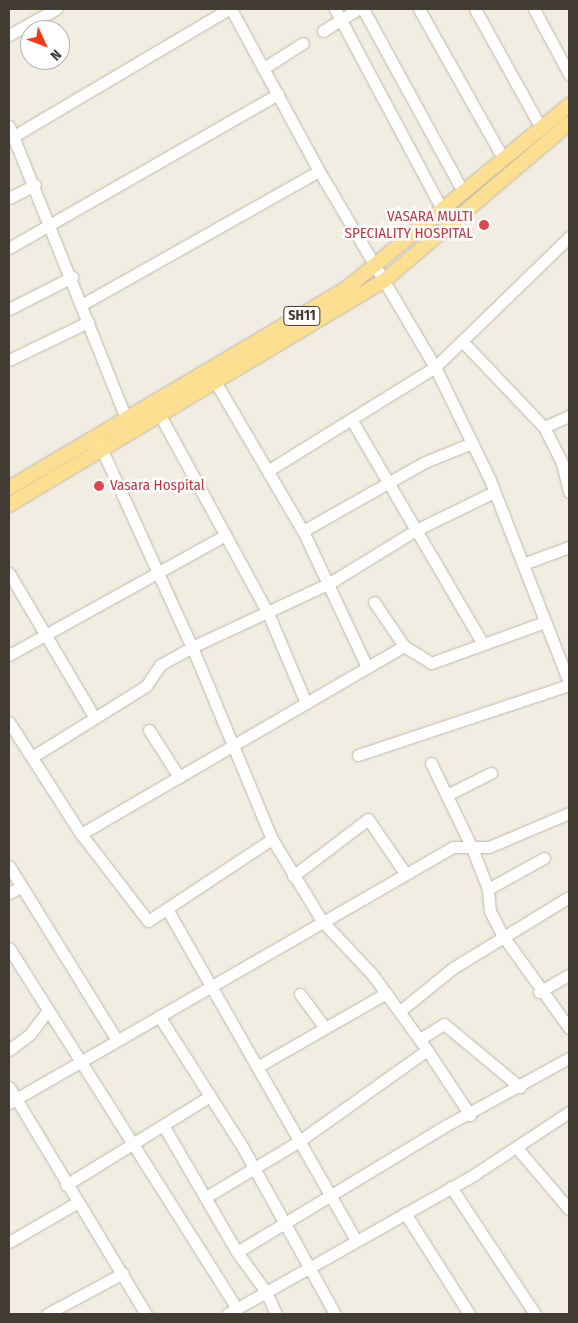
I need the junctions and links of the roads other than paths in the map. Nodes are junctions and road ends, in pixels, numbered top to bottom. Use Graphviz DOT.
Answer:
graph roads {
  1 [pos="56,9"];
  2 [pos="230,9"];
  3 [pos="335,9"];
  4 [pos="358,9"];
  5 [pos="362,9"];
  6 [pos="419,9"];
  7 [pos="475,9"];
  8 [pos="534,9"];
  9 [pos="341,19"];
  10 [pos="323,30"];
  11 [pos="9,35"];
  12 [pos="303,43"];
  13 [pos="264,68"];
  14 [pos="569,74"];
  15 [pos="278,94"];
  16 [pos="569,105"];
  17 [pos="554,117"];
  18 [pos="541,128"];
  19 [pos="567,130"];
  20 [pos="11,131"];
  21 [pos="503,158"];
  22 [pos="318,171"];
  23 [pos="35,185"];
  24 [pos="463,192"];
  25 [pos="9,198"];
  26 [pos="442,209"];
  27 [pos="51,226"];
  28 [pos="569,237"];
  29 [pos="9,248"];
  30 [pos="377,263"];
  31 [pos="72,277"];
  32 [pos="386,279"];
  33 [pos="81,305"];
  34 [pos="9,309"];
  35 [pos="88,322"];
  36 [pos="462,341"];
  37 [pos="9,360"];
  38 [pos="435,367"];
  39 [pos="216,383"];
  40 [pos="569,416"];
  41 [pos="161,417"];
  42 [pos="351,419"];
  43 [pos="127,421"];
  44 [pos="544,427"];
  45 [pos="472,443"];
  46 [pos="100,445"];
  47 [pos="269,470"];
  48 [pos="388,483"];
  49 [pos="9,488"];
  50 [pos="494,492"];
  51 [pos="569,492"];
  52 [pos="9,505"];
  53 [pos="303,531"];
  54 [pos="414,531"];
  55 [pos="224,536"];
  56 [pos="569,547"];
  57 [pos="523,564"];
  58 [pos="155,571"];
  59 [pos="9,575"];
  60 [pos="328,584"];
  61 [pos="374,602"];
  62 [pos="268,613"];
  63 [pos="546,622"];
  64 [pos="44,632"];
  65 [pos="483,644"];
  66 [pos="404,646"];
  67 [pos="192,647"];
  68 [pos="9,655"];
  69 [pos="367,666"];
  70 [pos="569,684"];
  71 [pos="306,703"];
  72 [pos="93,715"];
  73 [pos="9,722"];
  74 [pos="149,730"];
  75 [pos="232,748"];
  76 [pos="358,755"];
  77 [pos="32,757"];
  78 [pos="431,763"];
  79 [pos="491,773"];
  80 [pos="179,778"];
  81 [pos="449,794"];
  82 [pos="569,813"];
  83 [pos="81,834"];
  84 [pos="272,839"];
  85 [pos="472,848"];
  86 [pos="544,858"];
  87 [pos="9,866"];
  88 [pos="405,873"];
  89 [pos="294,876"];
  90 [pos="21,887"];
  91 [pos="488,889"];
  92 [pos="9,893"];
  93 [pos="569,897"];
  94 [pos="166,909"];
  95 [pos="322,921"];
  96 [pos="503,936"];
  97 [pos="9,948"];
  98 [pos="12,960"];
  99 [pos="569,975"];
  100 [pos="208,987"];
  101 [pos="539,992"];
  102 [pos="386,993"];
  103 [pos="300,994"];
  104 [pos="48,1010"];
  105 [pos="400,1011"];
  106 [pos="159,1016"];
  107 [pos="325,1028"];
  108 [pos="569,1028"];
  109 [pos="420,1039"];
  110 [pos="118,1040"];
  111 [pos="9,1050"];
  112 [pos="427,1050"];
  113 [pos="569,1058"];
  114 [pos="80,1062"];
  115 [pos="257,1067"];
  116 [pos="9,1087"];
  117 [pos="520,1087"];
  118 [pos="210,1096"];
  119 [pos="13,1101"];
  120 [pos="569,1112"];
  121 [pos="470,1115"];
  122 [pos="163,1125"];
  123 [pos="298,1142"];
  124 [pos="134,1143"];
  125 [pos="518,1148"];
  126 [pos="256,1170"];
  127 [pos="66,1185"];
  128 [pos="451,1188"];
  129 [pos="330,1195"];
  130 [pos="206,1197"];
  131 [pos="78,1202"];
  132 [pos="569,1210"];
  133 [pos="405,1214"];
  134 [pos="286,1221"];
  135 [pos="356,1241"];
  136 [pos="9,1242"];
  137 [pos="237,1252"];
  138 [pos="312,1266"];
  139 [pos="123,1274"];
  140 [pos="266,1292"];
  141 [pos="232,1312"];
  142 [pos="46,1314"];
  143 [pos="146,1314"];
  144 [pos="276,1314"];
  145 [pos="335,1314"];
  146 [pos="469,1314"];
  147 [pos="535,1314"];
  1 -- 11 [label="street"];
  2 -- 13 [label="street"];
  2 -- 20 [label="street"];
  3 -- 9 [label="street"];
  4 -- 9 [label="street"];
  5 -- 24 [label="street"];
  6 -- 21 [label="street"];
  7 -- 18 [label="street"];
  8 -- 14 [label="street"];
  9 -- 10 [label="street"];
  9 -- 26 [label="street"];
  12 -- 13 [label="street"];
  13 -- 15 [label="street"];
  15 -- 22 [label="street"];
  15 -- 27 [label="street"];
  16 -- 17 [label="main road, SH11"];
  17 -- 18 [label="main road, SH11"];
  17 -- 19 [label="street"];
  18 -- 21 [label="main road, SH11"];
  19 -- 32 [label="main road, SH11"];
  20 -- 23 [label="street"];
  21 -- 24 [label="main road, SH11"];
  22 -- 30 [label="street"];
  22 -- 33 [label="street"];
  23 -- 25 [label="street"];
  23 -- 27 [label="street"];
  24 -- 26 [label="main road, SH11"];
  26 -- 30 [label="main road, SH11"];
  27 -- 29 [label="street"];
  27 -- 31 [label="street"];
  28 -- 36 [label="street"];
  30 -- 32 [label="street"];
  30 -- 43 [label="main road, SH11"];
  31 -- 33 [label="street"];
  31 -- 34 [label="street"];
  32 -- 38 [label="street"];
  32 -- 39 [label="main road, SH11"];
  33 -- 35 [label="street"];
  35 -- 37 [label="street"];
  35 -- 43 [label="street"];
  36 -- 38 [label="street"];
  36 -- 44 [label="street"];
  38 -- 42 [label="street"];
  38 -- 45 [label="street"];
  39 -- 41 [label="main road, SH11"];
  39 -- 47 [label="street"];
  40 -- 44 [label="street"];
  41 -- 46 [label="main road, SH11"];
  41 -- 55 [label="street"];
  42 -- 47 [label="street"];
  42 -- 48 [label="street"];
  43 -- 46 [label="main road, SH11"];
  44 -- 51 [label="street"];
  45 -- 48 [label="street"];
  45 -- 50 [label="street"];
  46 -- 49 [label="main road, SH11"];
  46 -- 52 [label="main road, SH11"];
  46 -- 58 [label="street"];
  47 -- 53 [label="street"];
  48 -- 53 [label="street"];
  48 -- 54 [label="street"];
  50 -- 54 [label="street"];
  50 -- 57 [label="street"];
  53 -- 60 [label="street"];
  54 -- 60 [label="street"];
  54 -- 65 [label="street"];
  55 -- 58 [label="street"];
  55 -- 62 [label="street"];
  56 -- 57 [label="street"];
  57 -- 63 [label="street"];
  58 -- 64 [label="street"];
  58 -- 67 [label="street"];
  59 -- 64 [label="street"];
  60 -- 62 [label="street"];
  60 -- 69 [label="street"];
  61 -- 66 [label="street"];
  62 -- 67 [label="street"];
  62 -- 71 [label="street"];
  63 -- 65 [label="street"];
  63 -- 70 [label="street"];
  64 -- 68 [label="street"];
  64 -- 72 [label="street"];
  65 -- 66 [label="street"];
  66 -- 69 [label="street"];
  67 -- 72 [label="street"];
  67 -- 75 [label="street"];
  69 -- 71 [label="street"];
  70 -- 76 [label="street"];
  71 -- 75 [label="street"];
  72 -- 77 [label="street"];
  73 -- 77 [label="street"];
  74 -- 80 [label="street"];
  75 -- 80 [label="street"];
  75 -- 84 [label="street"];
  77 -- 83 [label="street"];
  78 -- 81 [label="street"];
  79 -- 81 [label="street"];
  80 -- 83 [label="street"];
  81 -- 85 [label="street"];
  82 -- 85 [label="street"];
  83 -- 94 [label="street"];
  84 -- 89 [label="street"];
  84 -- 94 [label="street"];
  85 -- 88 [label="street"];
  85 -- 91 [label="street"];
  86 -- 91 [label="street"];
  87 -- 90 [label="street"];
  88 -- 89 [label="street"];
  88 -- 95 [label="street"];
  89 -- 95 [label="street"];
  90 -- 92 [label="street"];
  90 -- 110 [label="street"];
  91 -- 96 [label="street"];
  93 -- 96 [label="street"];
  94 -- 100 [label="street"];
  95 -- 100 [label="street"];
  95 -- 102 [label="street"];
  96 -- 101 [label="street"];
  96 -- 105 [label="street"];
  97 -- 98 [label="street"];
  98 -- 104 [label="street"];
  99 -- 101 [label="street"];
  100 -- 106 [label="street"];
  100 -- 115 [label="street"];
  101 -- 108 [label="street"];
  102 -- 105 [label="street"];
  102 -- 107 [label="street"];
  103 -- 107 [label="street"];
  104 -- 111 [label="street"];
  104 -- 114 [label="street"];
  105 -- 109 [label="street"];
  106 -- 110 [label="street"];
  106 -- 118 [label="street"];
  107 -- 115 [label="street"];
  109 -- 112 [label="street"];
  109 -- 117 [label="street"];
  110 -- 114 [label="street"];
  112 -- 121 [label="street"];
  112 -- 123 [label="street"];
  113 -- 117 [label="street"];
  114 -- 119 [label="street"];
  114 -- 124 [label="street"];
  115 -- 123 [label="street"];
  116 -- 119 [label="street"];
  117 -- 121 [label="street"];
  118 -- 122 [label="street"];
  118 -- 126 [label="street"];
  119 -- 127 [label="street"];
  120 -- 125 [label="street"];
  121 -- 129 [label="street"];
  122 -- 124 [label="street"];
  122 -- 130 [label="street"];
  123 -- 126 [label="street"];
  123 -- 129 [label="street"];
  124 -- 127 [label="street"];
  124 -- 141 [label="street"];
  125 -- 128 [label="street"];
  125 -- 132 [label="street"];
  126 -- 130 [label="street"];
  126 -- 134 [label="street"];
  127 -- 131 [label="street"];
  128 -- 133 [label="street"];
  128 -- 147 [label="street"];
  129 -- 134 [label="street"];
  129 -- 135 [label="street"];
  130 -- 137 [label="street"];
  131 -- 136 [label="street"];
  131 -- 139 [label="street"];
  133 -- 135 [label="street"];
  133 -- 146 [label="street"];
  134 -- 137 [label="street"];
  134 -- 138 [label="street"];
  135 -- 138 [label="street"];
  137 -- 140 [label="street"];
  138 -- 140 [label="street"];
  138 -- 145 [label="street"];
  139 -- 142 [label="street"];
  139 -- 143 [label="street"];
  140 -- 141 [label="street"];
  140 -- 144 [label="street"];
}
